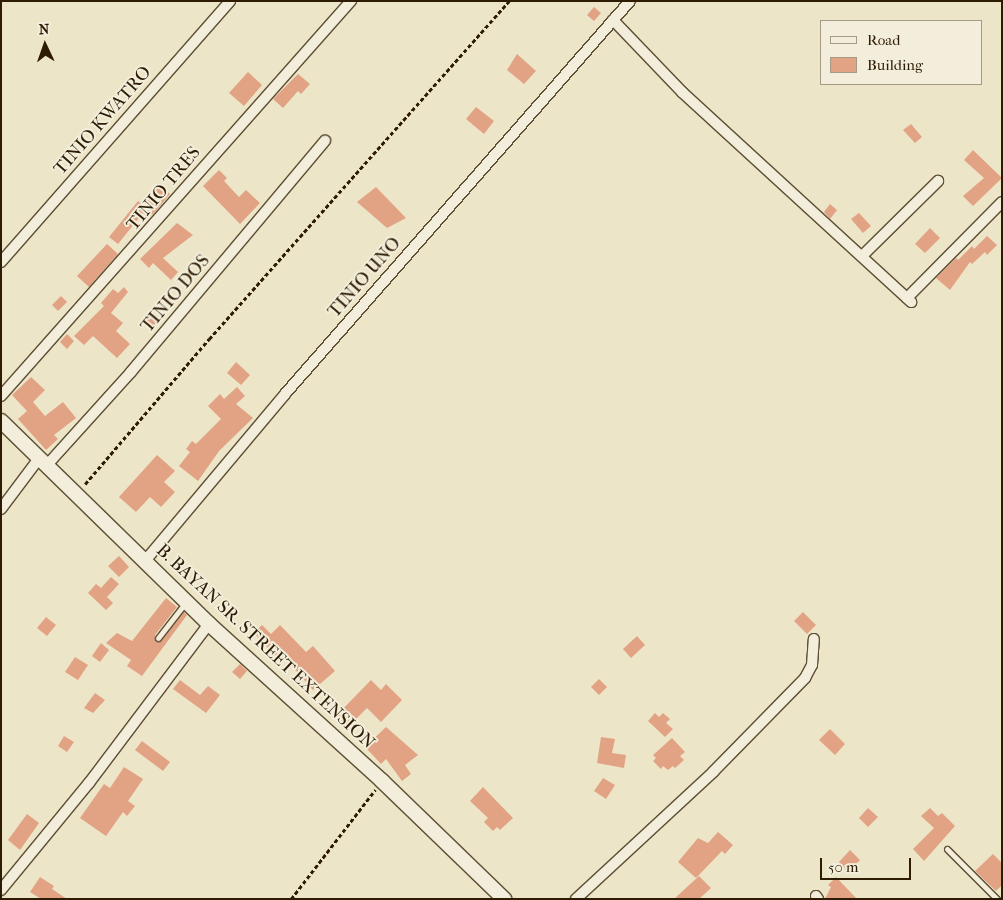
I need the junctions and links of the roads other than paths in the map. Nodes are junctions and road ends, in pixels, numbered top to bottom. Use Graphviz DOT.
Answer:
graph roads {
  1 [pos="230,1"];
  2 [pos="351,1"];
  3 [pos="630,1"];
  4 [pos="613,20"];
  5 [pos="325,141"];
  6 [pos="938,181"];
  7 [pos="1002,202"];
  8 [pos="862,256"];
  9 [pos="1,262"];
  10 [pos="1,396"];
  11 [pos="1,421"];
  12 [pos="44,461"];
  13 [pos="1,509"];
  14 [pos="145,561"];
  15 [pos="186,602"];
  16 [pos="209,624"];
  17 [pos="158,638"];
  18 [pos="814,639"];
  19 [pos="947,849"];
  20 [pos="1,890"];
  21 [pos="504,899"];
  22 [pos="576,899"];
  23 [pos="997,899"];
  1 -- 9 [label="street, TINIO KWATRO"];
  2 -- 10 [label="street, TINIO TRES"];
  3 -- 4 [label="street, TINIO UNO"];
  4 -- 8 [label="street"];
  4 -- 14 [label="street, TINIO UNO"];
  5 -- 12 [label="street, TINIO DOS"];
  6 -- 8 [label="street"];
  7 -- 8 [label="street"];
  11 -- 12 [label="street, B. BAYAN SR. STREET EXTENSION"];
  12 -- 13 [label="street, TINIO DOS"];
  12 -- 14 [label="street, B. BAYAN SR. STREET EXTENSION"];
  14 -- 15 [label="street, B. BAYAN SR. STREET EXTENSION"];
  15 -- 16 [label="street, B. BAYAN SR. STREET EXTENSION"];
  15 -- 17 [label="lane"];
  16 -- 20 [label="street"];
  16 -- 21 [label="street, B. BAYAN SR. STREET EXTENSION"];
  18 -- 22 [label="street"];
  19 -- 23 [label="lane"];
}
